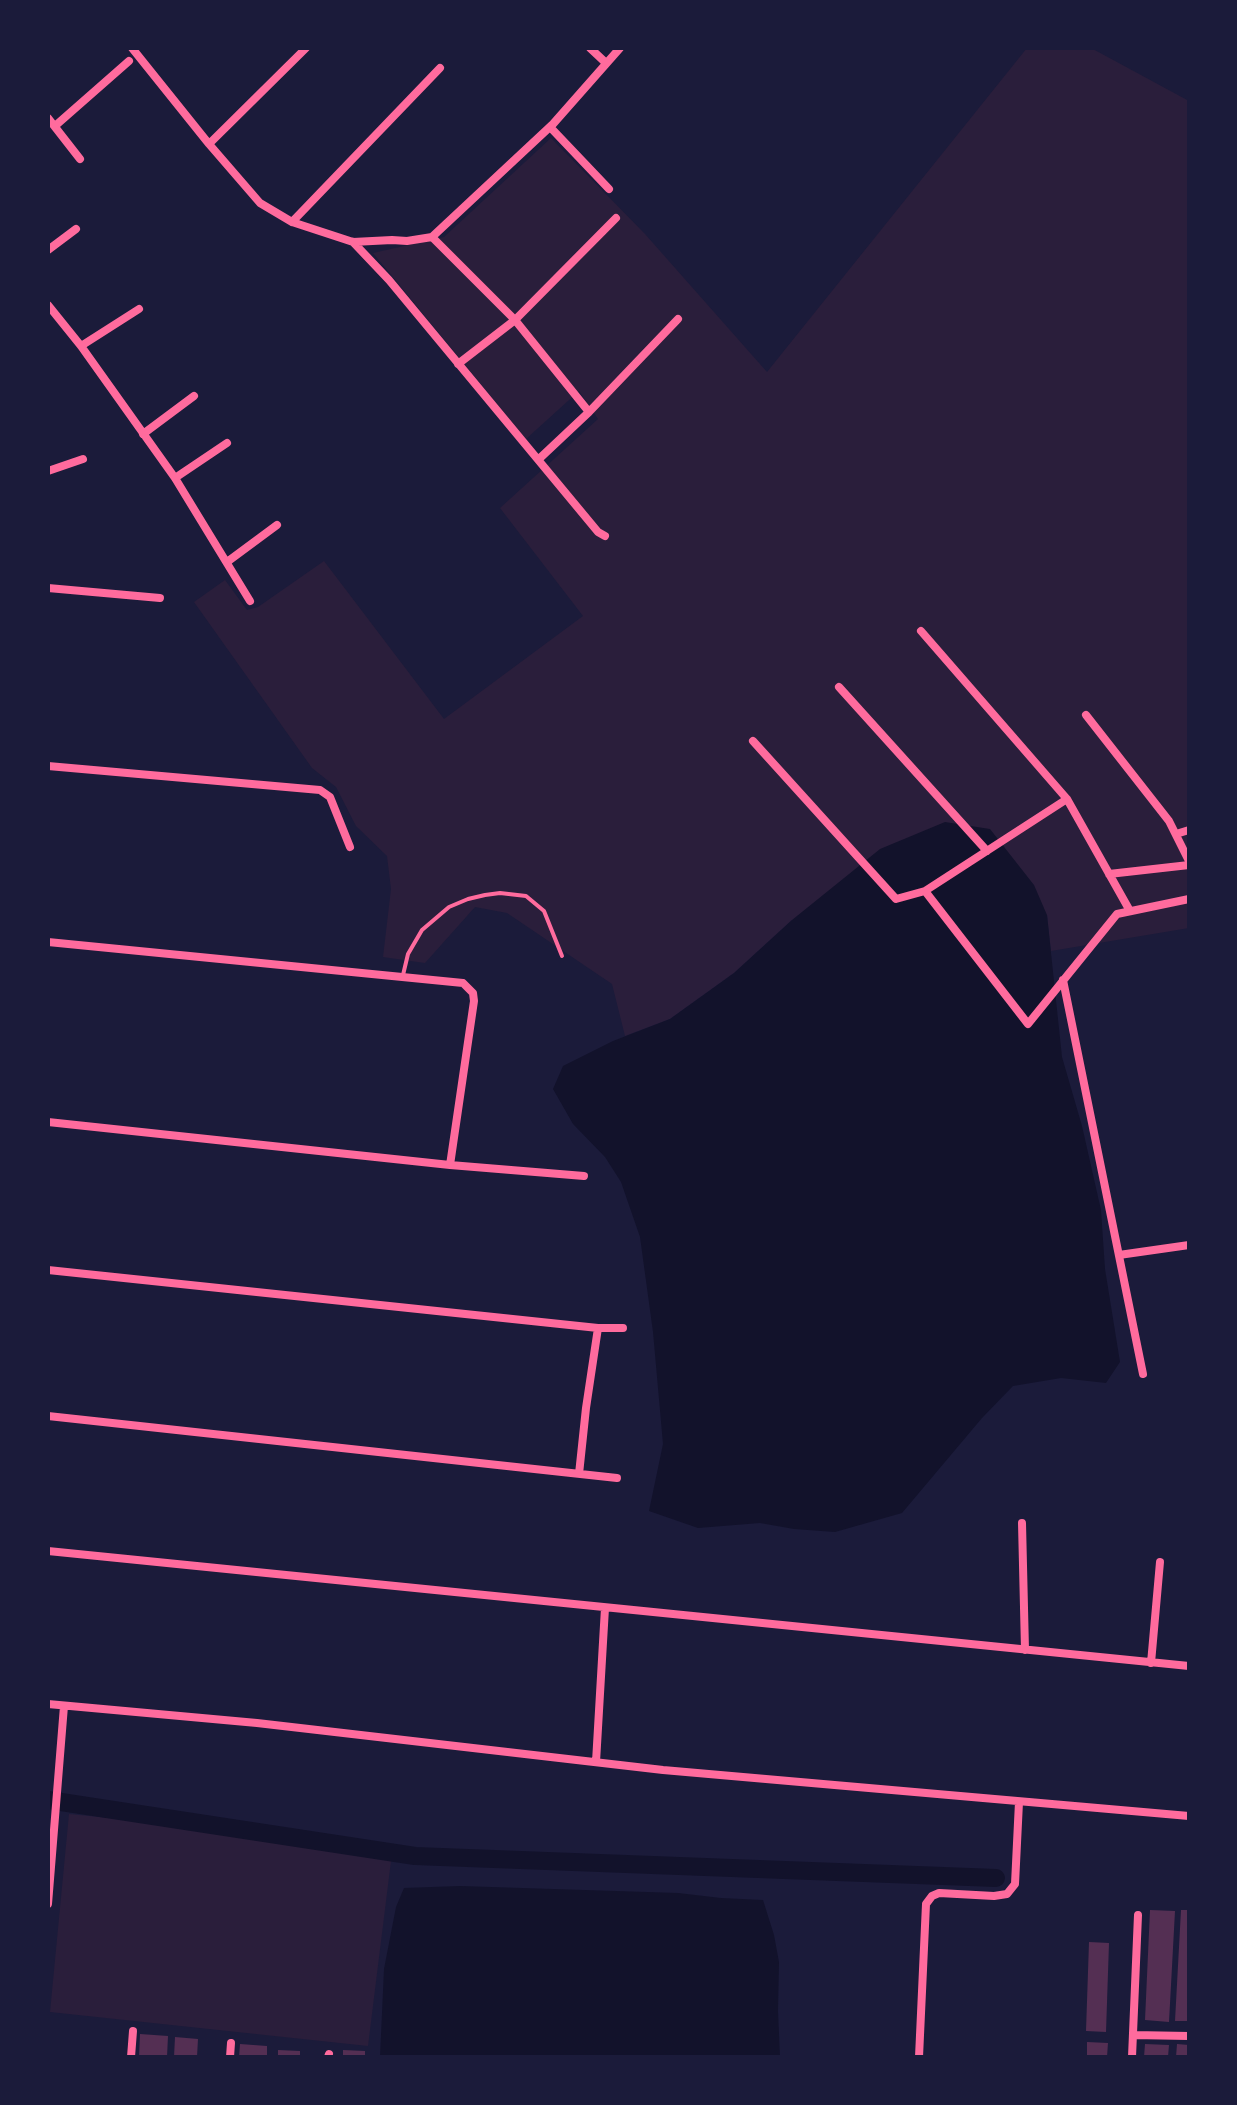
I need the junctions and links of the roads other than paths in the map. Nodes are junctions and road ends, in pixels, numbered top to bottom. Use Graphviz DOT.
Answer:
graph roads {
  1 [pos="132,48"];
  2 [pos="306,48"];
  3 [pos="590,48"];
  4 [pos="620,48"];
  5 [pos="129,61"];
  6 [pos="606,63"];
  7 [pos="440,68"];
  8 [pos="48,118"];
  9 [pos="55,126"];
  10 [pos="550,127"];
  11 [pos="209,144"];
  12 [pos="80,159"];
  13 [pos="609,189"];
  14 [pos="616,218"];
  15 [pos="292,222"];
  16 [pos="76,229"];
  17 [pos="432,237"];
  18 [pos="353,242"];
  19 [pos="48,250"];
  20 [pos="48,305"];
  21 [pos="139,309"];
  22 [pos="678,319"];
  23 [pos="515,320"];
  24 [pos="81,346"];
  25 [pos="458,364"];
  26 [pos="194,396"];
  27 [pos="589,412"];
  28 [pos="143,434"];
  29 [pos="227,443"];
  30 [pos="83,459"];
  31 [pos="539,459"];
  32 [pos="48,471"];
  33 [pos="175,478"];
  34 [pos="277,525"];
  35 [pos="605,536"];
  36 [pos="227,562"];
  37 [pos="48,588"];
  38 [pos="160,598"];
  39 [pos="250,601"];
  40 [pos="921,631"];
  41 [pos="839,687"];
  42 [pos="1086,715"];
  43 [pos="753,741"];
  44 [pos="48,766"];
  45 [pos="1067,799"];
  46 [pos="1189,830"];
  47 [pos="1176,834"];
  48 [pos="350,847"];
  49 [pos="987,851"];
  50 [pos="1189,863"];
  51 [pos="1109,874"];
  52 [pos="925,891"];
  53 [pos="1189,899"];
  54 [pos="1130,911"];
  55 [pos="48,942"];
  56 [pos="562,956"];
  57 [pos="403,977"];
  58 [pos="1063,980"];
  59 [pos="48,1122"];
  60 [pos="450,1165"];
  61 [pos="584,1176"];
  62 [pos="1189,1245"];
  63 [pos="1119,1255"];
  64 [pos="48,1270"];
  65 [pos="598,1328"];
  66 [pos="623,1328"];
  67 [pos="1143,1374"];
  68 [pos="48,1416"];
  69 [pos="579,1474"];
  70 [pos="617,1478"];
  71 [pos="1022,1523"];
  72 [pos="48,1551"];
  73 [pos="1160,1562"];
  74 [pos="605,1608"];
  75 [pos="1025,1650"];
  76 [pos="1151,1663"];
  77 [pos="1189,1666"];
  78 [pos="48,1704"];
  79 [pos="64,1706"];
  80 [pos="596,1762"];
  81 [pos="1019,1802"];
  82 [pos="1189,1816"];
  83 [pos="48,1904"];
  84 [pos="1138,1915"];
  85 [pos="133,2031"];
  86 [pos="1133,2035"];
  87 [pos="1189,2036"];
  88 [pos="231,2043"];
  89 [pos="131,2057"];
  90 [pos="230,2057"];
  91 [pos="919,2057"];
  92 [pos="1132,2057"];
  1 -- 11 [label="street"];
  2 -- 11 [label="street"];
  3 -- 6 [label="street"];
  4 -- 6 [label="street"];
  5 -- 9 [label="street"];
  6 -- 10 [label="street"];
  7 -- 15 [label="street"];
  8 -- 9 [label="street"];
  9 -- 12 [label="street"];
  10 -- 13 [label="street"];
  10 -- 17 [label="street"];
  11 -- 15 [label="street"];
  14 -- 23 [label="street"];
  15 -- 18 [label="street"];
  16 -- 19 [label="street"];
  17 -- 18 [label="street"];
  17 -- 23 [label="street"];
  18 -- 25 [label="street"];
  20 -- 24 [label="street"];
  21 -- 24 [label="street"];
  22 -- 27 [label="street"];
  23 -- 25 [label="street"];
  23 -- 27 [label="street"];
  24 -- 28 [label="street"];
  25 -- 31 [label="street"];
  26 -- 28 [label="street"];
  27 -- 31 [label="street"];
  28 -- 33 [label="street"];
  29 -- 33 [label="street"];
  30 -- 32 [label="street"];
  31 -- 35 [label="street"];
  33 -- 36 [label="street"];
  34 -- 36 [label="street"];
  36 -- 39 [label="street"];
  37 -- 38 [label="street"];
  40 -- 45 [label="street"];
  41 -- 49 [label="street"];
  42 -- 47 [label="street"];
  43 -- 52 [label="street"];
  44 -- 48 [label="street"];
  45 -- 49 [label="street"];
  45 -- 51 [label="street"];
  46 -- 47 [label="street"];
  47 -- 50 [label="street"];
  49 -- 52 [label="street"];
  50 -- 51 [label="street"];
  51 -- 54 [label="street"];
  52 -- 58 [label="street"];
  53 -- 54 [label="street"];
  54 -- 58 [label="street"];
  55 -- 57 [label="street"];
  56 -- 57 [label="lane"];
  57 -- 60 [label="street"];
  58 -- 63 [label="street"];
  59 -- 60 [label="street"];
  60 -- 61 [label="street"];
  62 -- 63 [label="street"];
  63 -- 67 [label="street"];
  64 -- 65 [label="street"];
  65 -- 66 [label="street"];
  65 -- 69 [label="street"];
  68 -- 69 [label="street"];
  69 -- 70 [label="street"];
  71 -- 75 [label="street"];
  72 -- 74 [label="street"];
  73 -- 76 [label="street"];
  74 -- 75 [label="street"];
  74 -- 80 [label="street"];
  75 -- 76 [label="street"];
  76 -- 77 [label="street"];
  78 -- 79 [label="street"];
  79 -- 80 [label="street"];
  79 -- 83 [label="street"];
  80 -- 81 [label="street"];
  81 -- 82 [label="street"];
  81 -- 91 [label="street"];
  84 -- 86 [label="street"];
  85 -- 89 [label="street"];
  86 -- 87 [label="street"];
  86 -- 92 [label="street"];
  88 -- 90 [label="street"];
}
